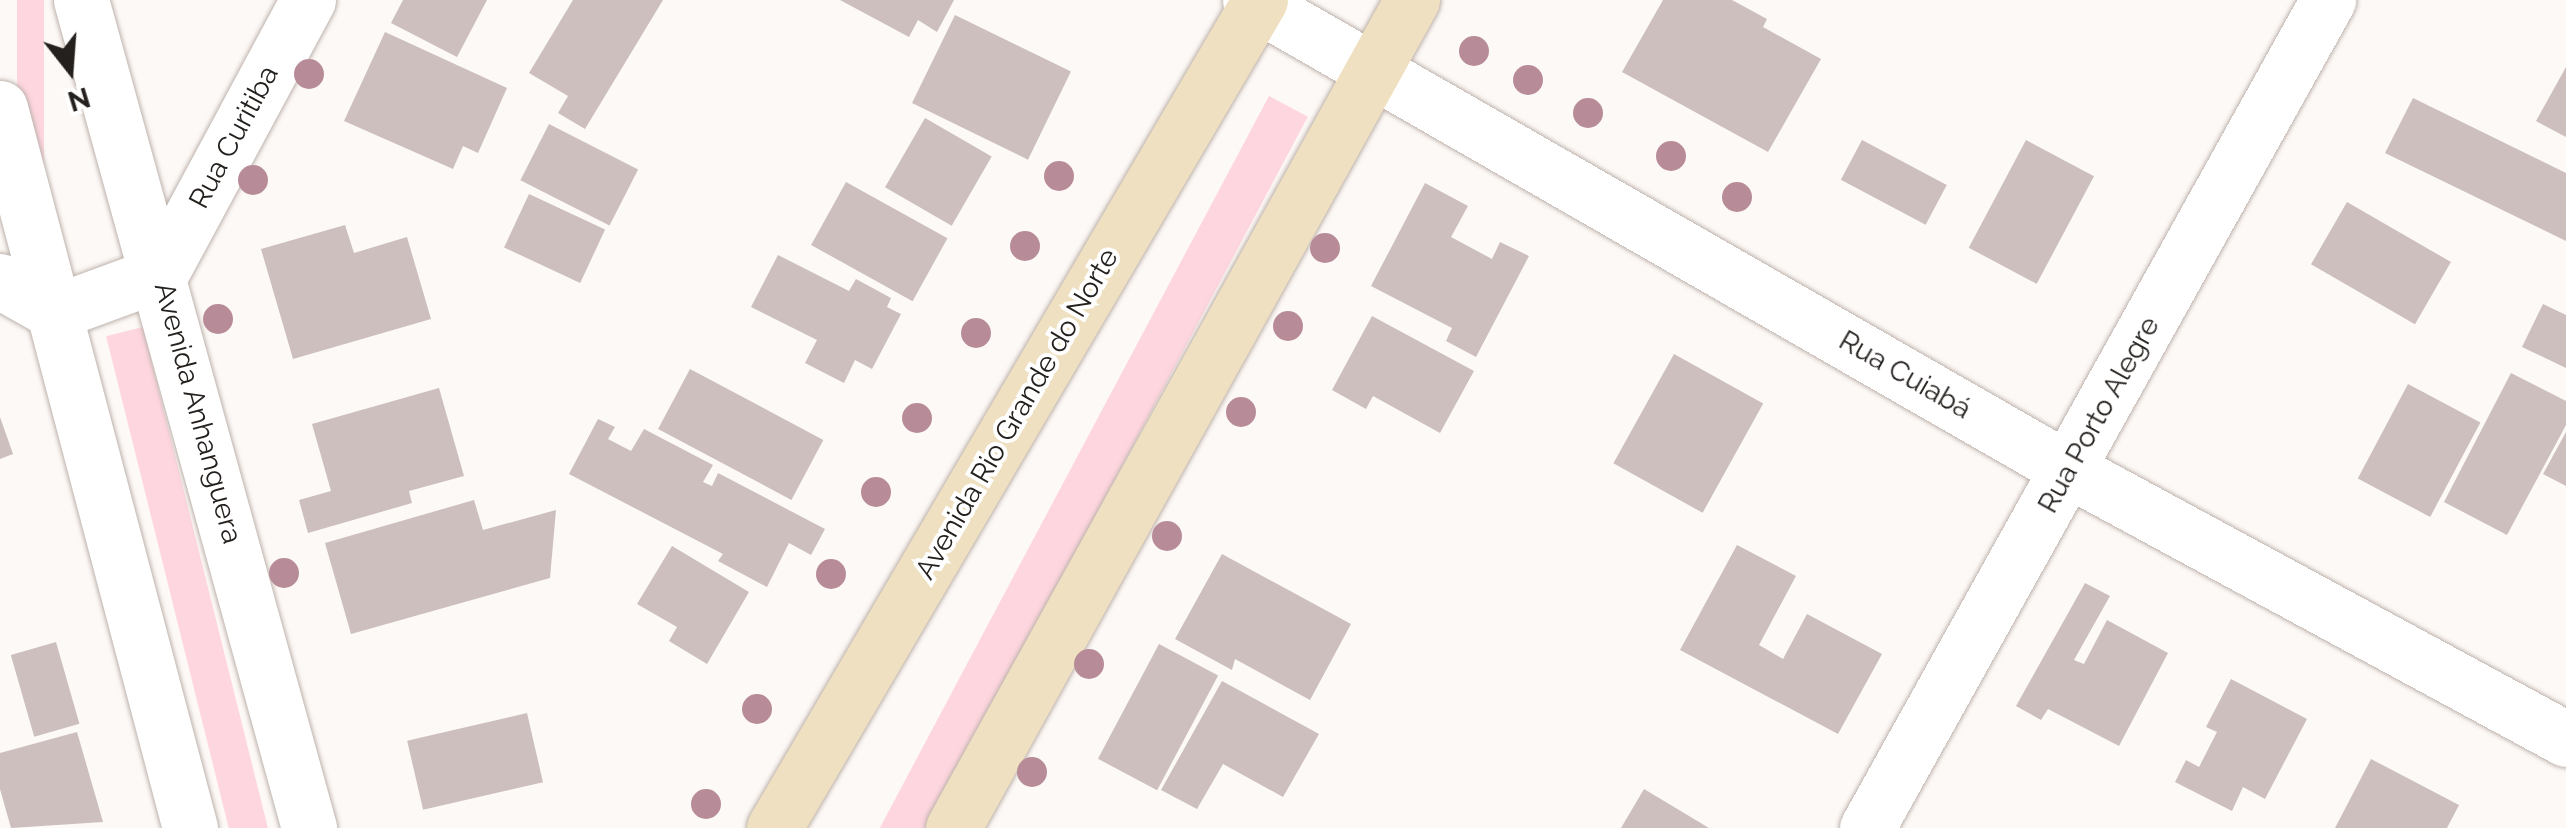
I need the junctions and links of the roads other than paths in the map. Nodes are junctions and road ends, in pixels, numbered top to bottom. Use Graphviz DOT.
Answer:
graph roads {
  1 [pos="80,0"];
  2 [pos="308,0"];
  3 [pos="1412,0"];
  4 [pos="2328,0"];
  5 [pos="1256,1"];
  6 [pos="1374,66"];
  7 [pos="0,108"];
  8 [pos="161,273"];
  9 [pos="0,281"];
  10 [pos="55,312"];
  11 [pos="2069,470"];
  12 [pos="2566,740"];
  13 [pos="190,828"];
  14 [pos="308,828"];
  15 [pos="774,828"];
  16 [pos="952,828"];
  17 [pos="1867,828"];
  1 -- 8 [label="street, Avenida Anhanguera"];
  2 -- 8 [label="street, Rua Curitiba"];
  3 -- 6 [label="main road"];
  4 -- 11 [label="street, Rua Porto Alegre"];
  5 -- 6 [label="street, Rua Cuiabá"];
  5 -- 15 [label="main road, Avenida Rio Grande do Norte"];
  6 -- 11 [label="street, Rua Cuiabá"];
  6 -- 16 [label="main road"];
  7 -- 10 [label="street"];
  8 -- 10 [label="street"];
  8 -- 14 [label="street, Avenida Anhanguera"];
  9 -- 10 [label="street"];
  10 -- 13 [label="street"];
  11 -- 12 [label="street, Rua Cuiabá"];
  11 -- 17 [label="street, Rua Porto Alegre"];
}
